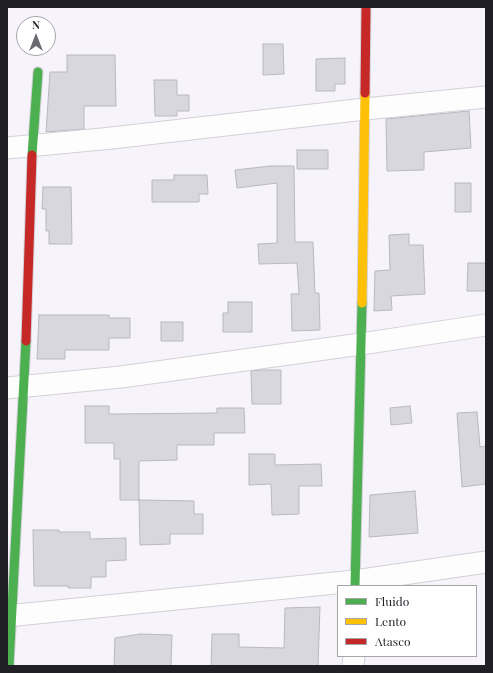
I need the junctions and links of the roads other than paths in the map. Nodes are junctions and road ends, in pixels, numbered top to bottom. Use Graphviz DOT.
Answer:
graph roads {
  1 [pos="366,7"];
  2 [pos="38,72"];
  3 [pos="486,98"];
  4 [pos="365,109"];
  5 [pos="32,145"];
  6 [pos="7,148"];
  7 [pos="486,325"];
  8 [pos="361,344"];
  9 [pos="16,387"];
  10 [pos="486,562"];
  11 [pos="355,583"];
  12 [pos="9,616"];
  13 [pos="9,666"];
  1 -- 4 [label="street"];
  2 -- 5 [label="street"];
  3 -- 4 [label="street"];
  4 -- 5 [label="street"];
  4 -- 8 [label="street"];
  5 -- 6 [label="street"];
  5 -- 9 [label="street"];
  7 -- 8 [label="street"];
  8 -- 9 [label="street"];
  8 -- 11 [label="street"];
  9 -- 12 [label="street"];
  10 -- 11 [label="street"];
  11 -- 12 [label="street"];
  12 -- 13 [label="street"];
}
